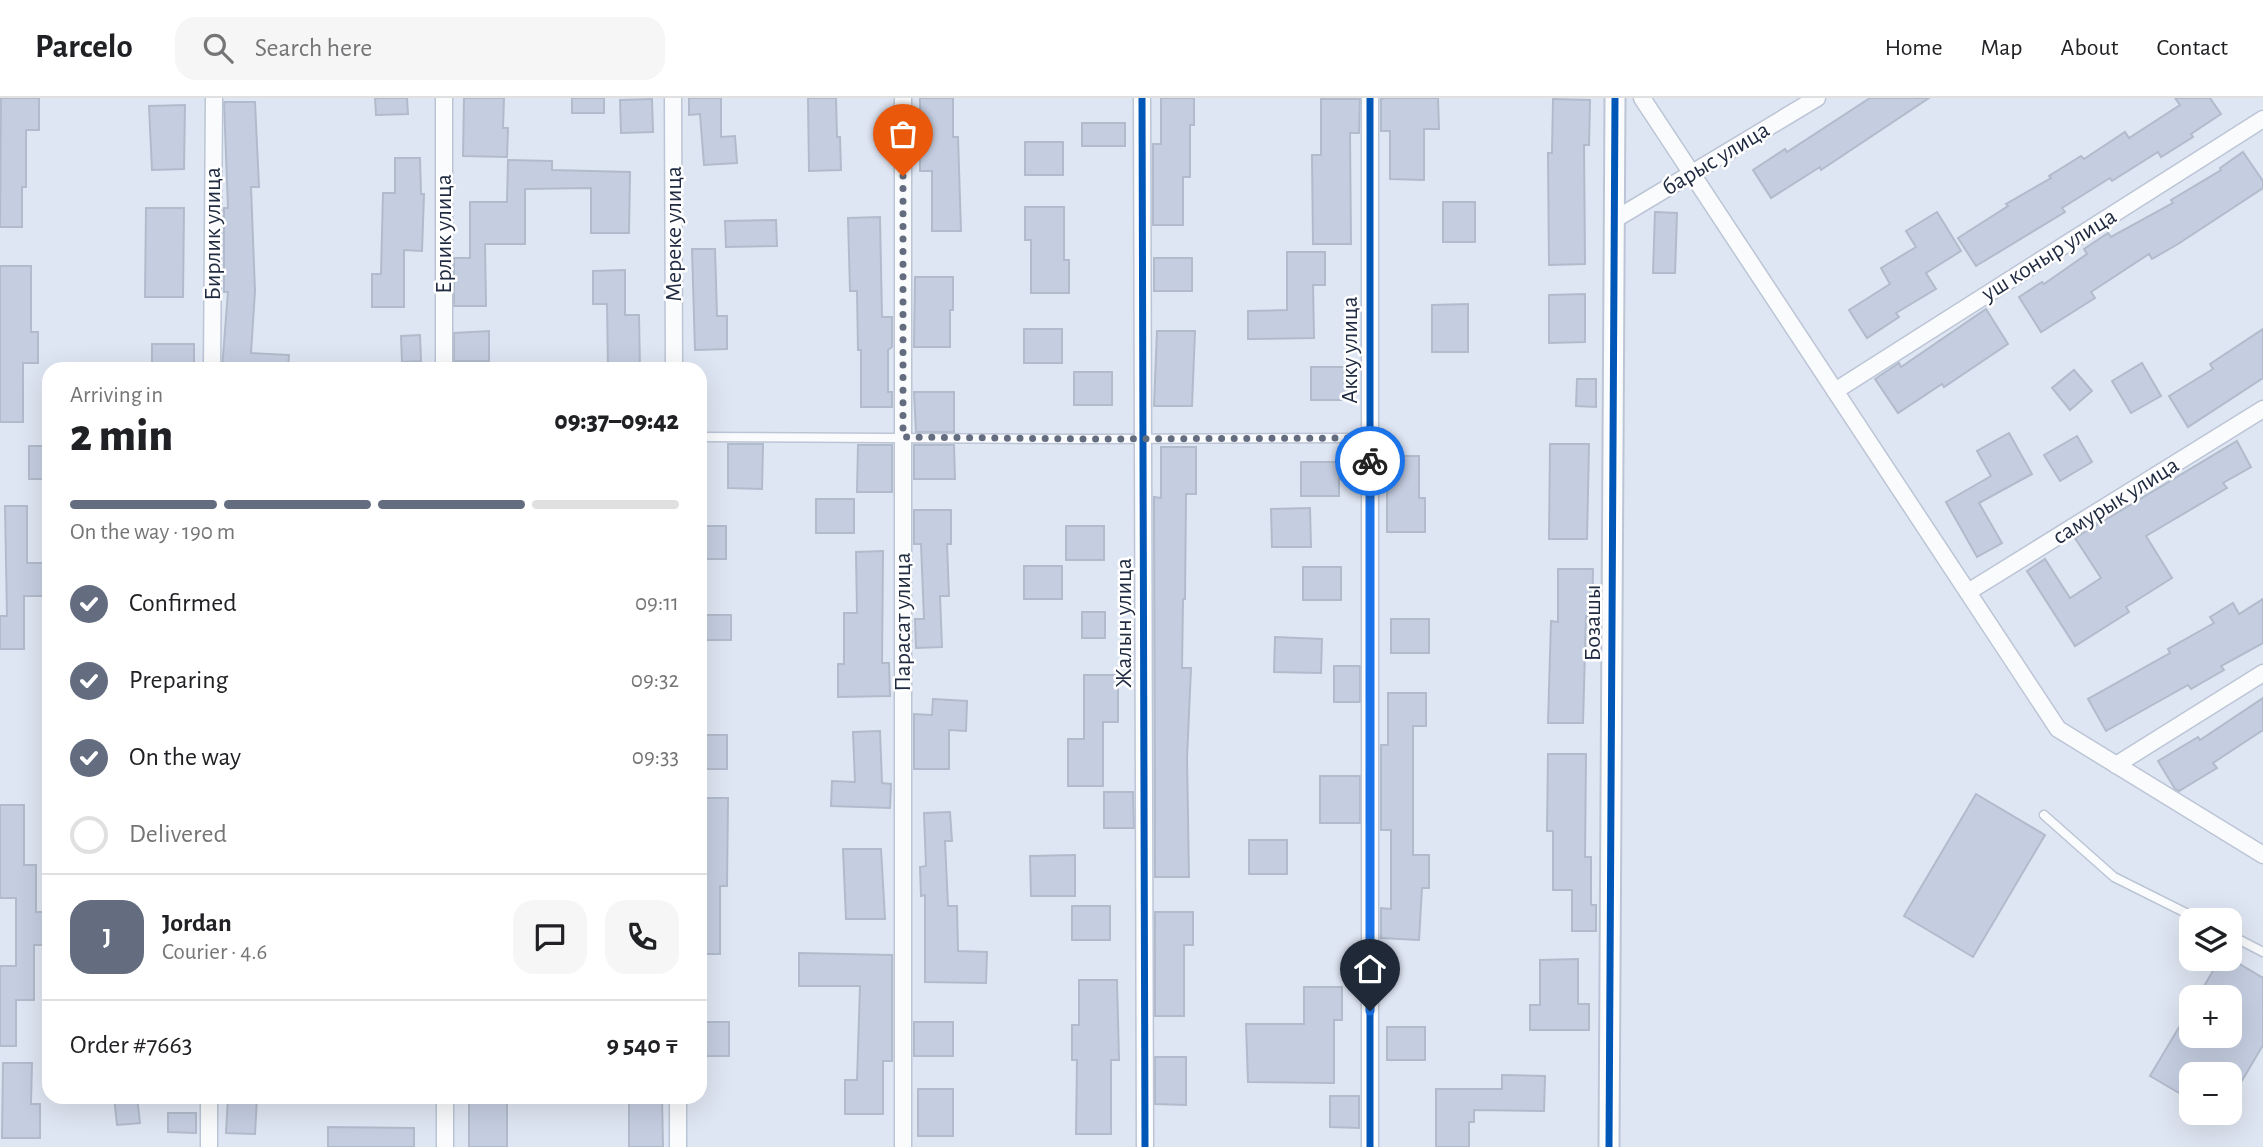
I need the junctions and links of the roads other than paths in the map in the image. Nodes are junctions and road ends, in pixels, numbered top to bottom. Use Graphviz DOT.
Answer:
graph roads {
  1 [pos="214,98"];
  2 [pos="444,98"];
  3 [pos="673,98"];
  4 [pos="903,98"];
  5 [pos="1142,98"];
  6 [pos="1370,98"];
  7 [pos="1615,98"];
  8 [pos="1642,98"];
  9 [pos="1817,98"];
  10 [pos="2263,119"];
  11 [pos="1692,173"];
  12 [pos="1614,219"];
  13 [pos="212,362"];
  14 [pos="444,362"];
  15 [pos="674,362"];
  16 [pos="1835,391"];
  17 [pos="2263,409"];
  18 [pos="707,437"];
  19 [pos="903,437"];
  20 [pos="1143,438"];
  21 [pos="1370,438"];
  22 [pos="1968,592"];
  23 [pos="2263,674"];
  24 [pos="2116,765"];
  25 [pos="2044,815"];
  26 [pos="2263,855"];
  27 [pos="2179,910"];
  28 [pos="2242,941"];
  29 [pos="2263,952"];
  30 [pos="209,1104"];
  31 [pos="445,1104"];
  32 [pos="678,1104"];
  33 [pos="209,1147"];
  34 [pos="445,1147"];
  35 [pos="678,1147"];
  36 [pos="903,1147"];
  37 [pos="1145,1147"];
  38 [pos="1370,1147"];
  39 [pos="1609,1147"];
  1 -- 13 [label="street, Бирлик улица"];
  2 -- 14 [label="street, Ерлик улица"];
  3 -- 15 [label="street, Мереке улица"];
  4 -- 19 [label="street, Парасат улица"];
  5 -- 20 [label="street, Жалын улица"];
  6 -- 21 [label="street, Акку улица"];
  7 -- 12 [label="street, Бозашы"];
  8 -- 11 [label="street"];
  9 -- 11 [label="street, барыс улица"];
  10 -- 16 [label="street, уш коныр улица"];
  11 -- 12 [label="street, барыс улица"];
  11 -- 16 [label="street"];
  12 -- 39 [label="street, Бозашы"];
  16 -- 22 [label="street"];
  17 -- 22 [label="street, самурык улица"];
  18 -- 19 [label="lane"];
  19 -- 20 [label="lane"];
  19 -- 36 [label="street, Парасат улица"];
  20 -- 21 [label="lane"];
  20 -- 37 [label="street, Жалын улица"];
  21 -- 38 [label="street, Акку улица"];
  22 -- 24 [label="street"];
  23 -- 24 [label="street"];
  24 -- 26 [label="street"];
  25 -- 27 [label="lane"];
  28 -- 29 [label="lane"];
  30 -- 33 [label="street"];
  31 -- 34 [label="street"];
  32 -- 35 [label="street"];
}
